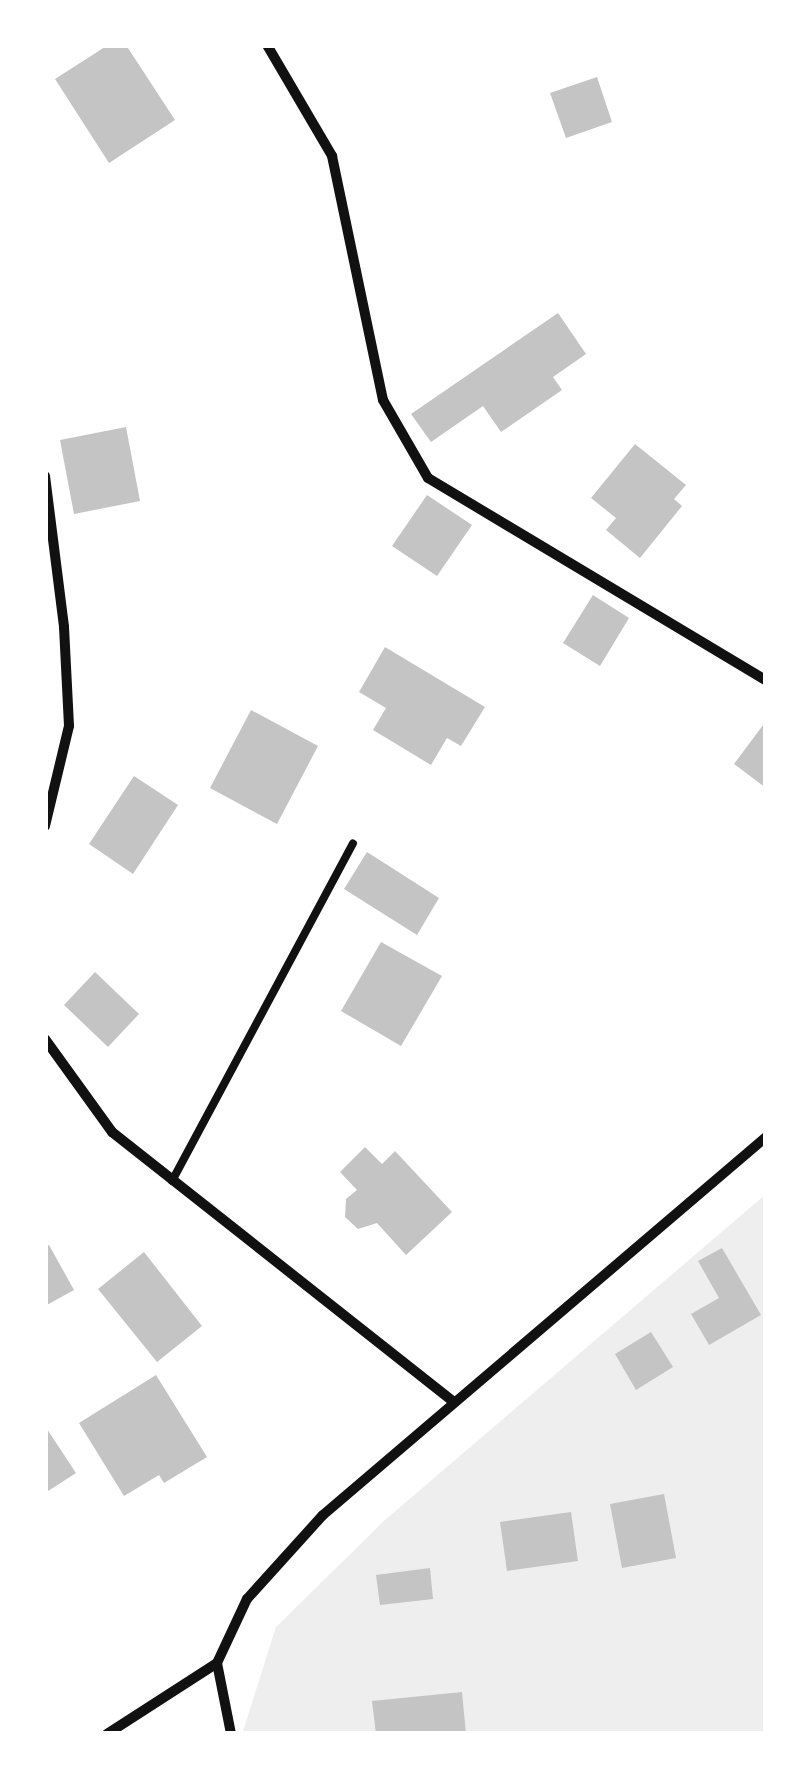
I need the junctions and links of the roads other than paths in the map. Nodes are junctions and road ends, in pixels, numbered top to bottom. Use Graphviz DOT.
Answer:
graph roads {
  1 [pos="267,45"];
  2 [pos="45,476"];
  3 [pos="766,680"];
  4 [pos="45,826"];
  5 [pos="353,844"];
  6 [pos="45,1039"];
  7 [pos="766,1137"];
  8 [pos="172,1181"];
  9 [pos="454,1402"];
  10 [pos="217,1664"];
  11 [pos="108,1734"];
  12 [pos="231,1734"];
  1 -- 3 [label="street"];
  2 -- 4 [label="street"];
  5 -- 8 [label="lane"];
  6 -- 8 [label="street"];
  7 -- 9 [label="street"];
  8 -- 9 [label="street"];
  9 -- 10 [label="street"];
  10 -- 11 [label="street"];
  10 -- 12 [label="street"];
}
